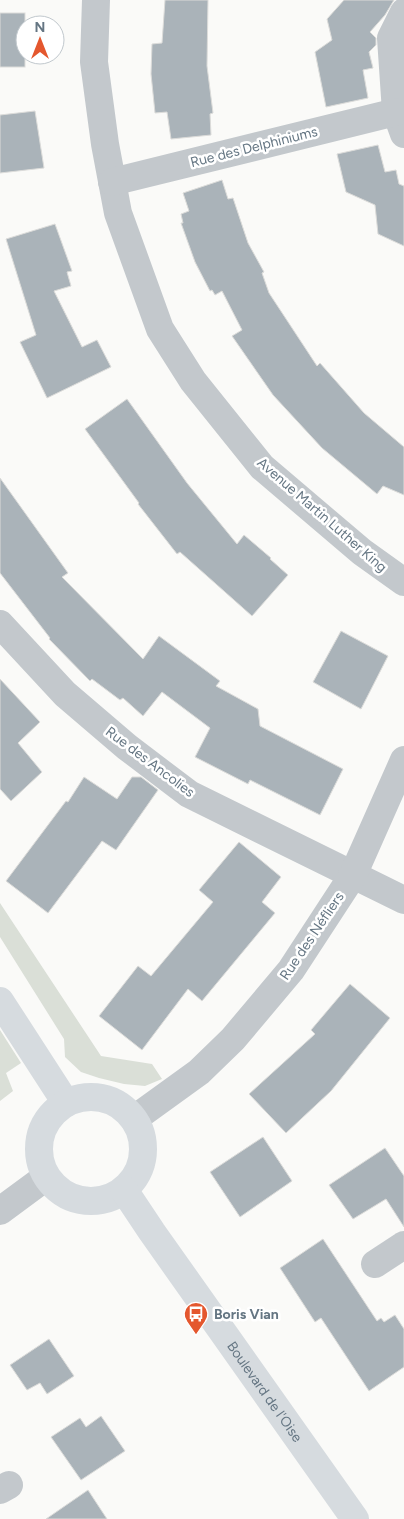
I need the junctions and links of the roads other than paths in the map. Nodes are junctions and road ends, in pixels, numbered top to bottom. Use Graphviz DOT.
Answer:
graph roads {
  1 [pos="96,0"];
  2 [pos="404,12"];
  3 [pos="400,123"];
  4 [pos="112,182"];
  5 [pos="404,582"];
  6 [pos="0,624"];
  7 [pos="404,760"];
  8 [pos="353,875"];
  9 [pos="404,900"];
  10 [pos="0,1000"];
  11 [pos="66,1103"];
  12 [pos="134,1119"];
  13 [pos="46,1177"];
  14 [pos="124,1190"];
  15 [pos="0,1211"];
  16 [pos="404,1245"];
  17 [pos="375,1264"];
  18 [pos="355,1519"];
  1 -- 4 [label="street, Avenue Martin Luther King"];
  2 -- 3 [label="street, Rue des Delphiniums"];
  3 -- 4 [label="street, Rue des Delphiniums"];
  4 -- 5 [label="street, Avenue Martin Luther King"];
  6 -- 8 [label="street, Rue des Ancolies"];
  7 -- 8 [label="street, Rue des Néfliers"];
  8 -- 9 [label="street, Rue des Ancolies"];
  8 -- 12 [label="street, Rue des Néfliers"];
  10 -- 11 [label="main road"];
  11 -- 12 [label="main road"];
  11 -- 13 [label="main road"];
  12 -- 14 [label="main road"];
  13 -- 14 [label="main road"];
  13 -- 15 [label="street"];
  14 -- 18 [label="main road, Boulevard de l'Oise"];
  16 -- 17 [label="street"];
}
